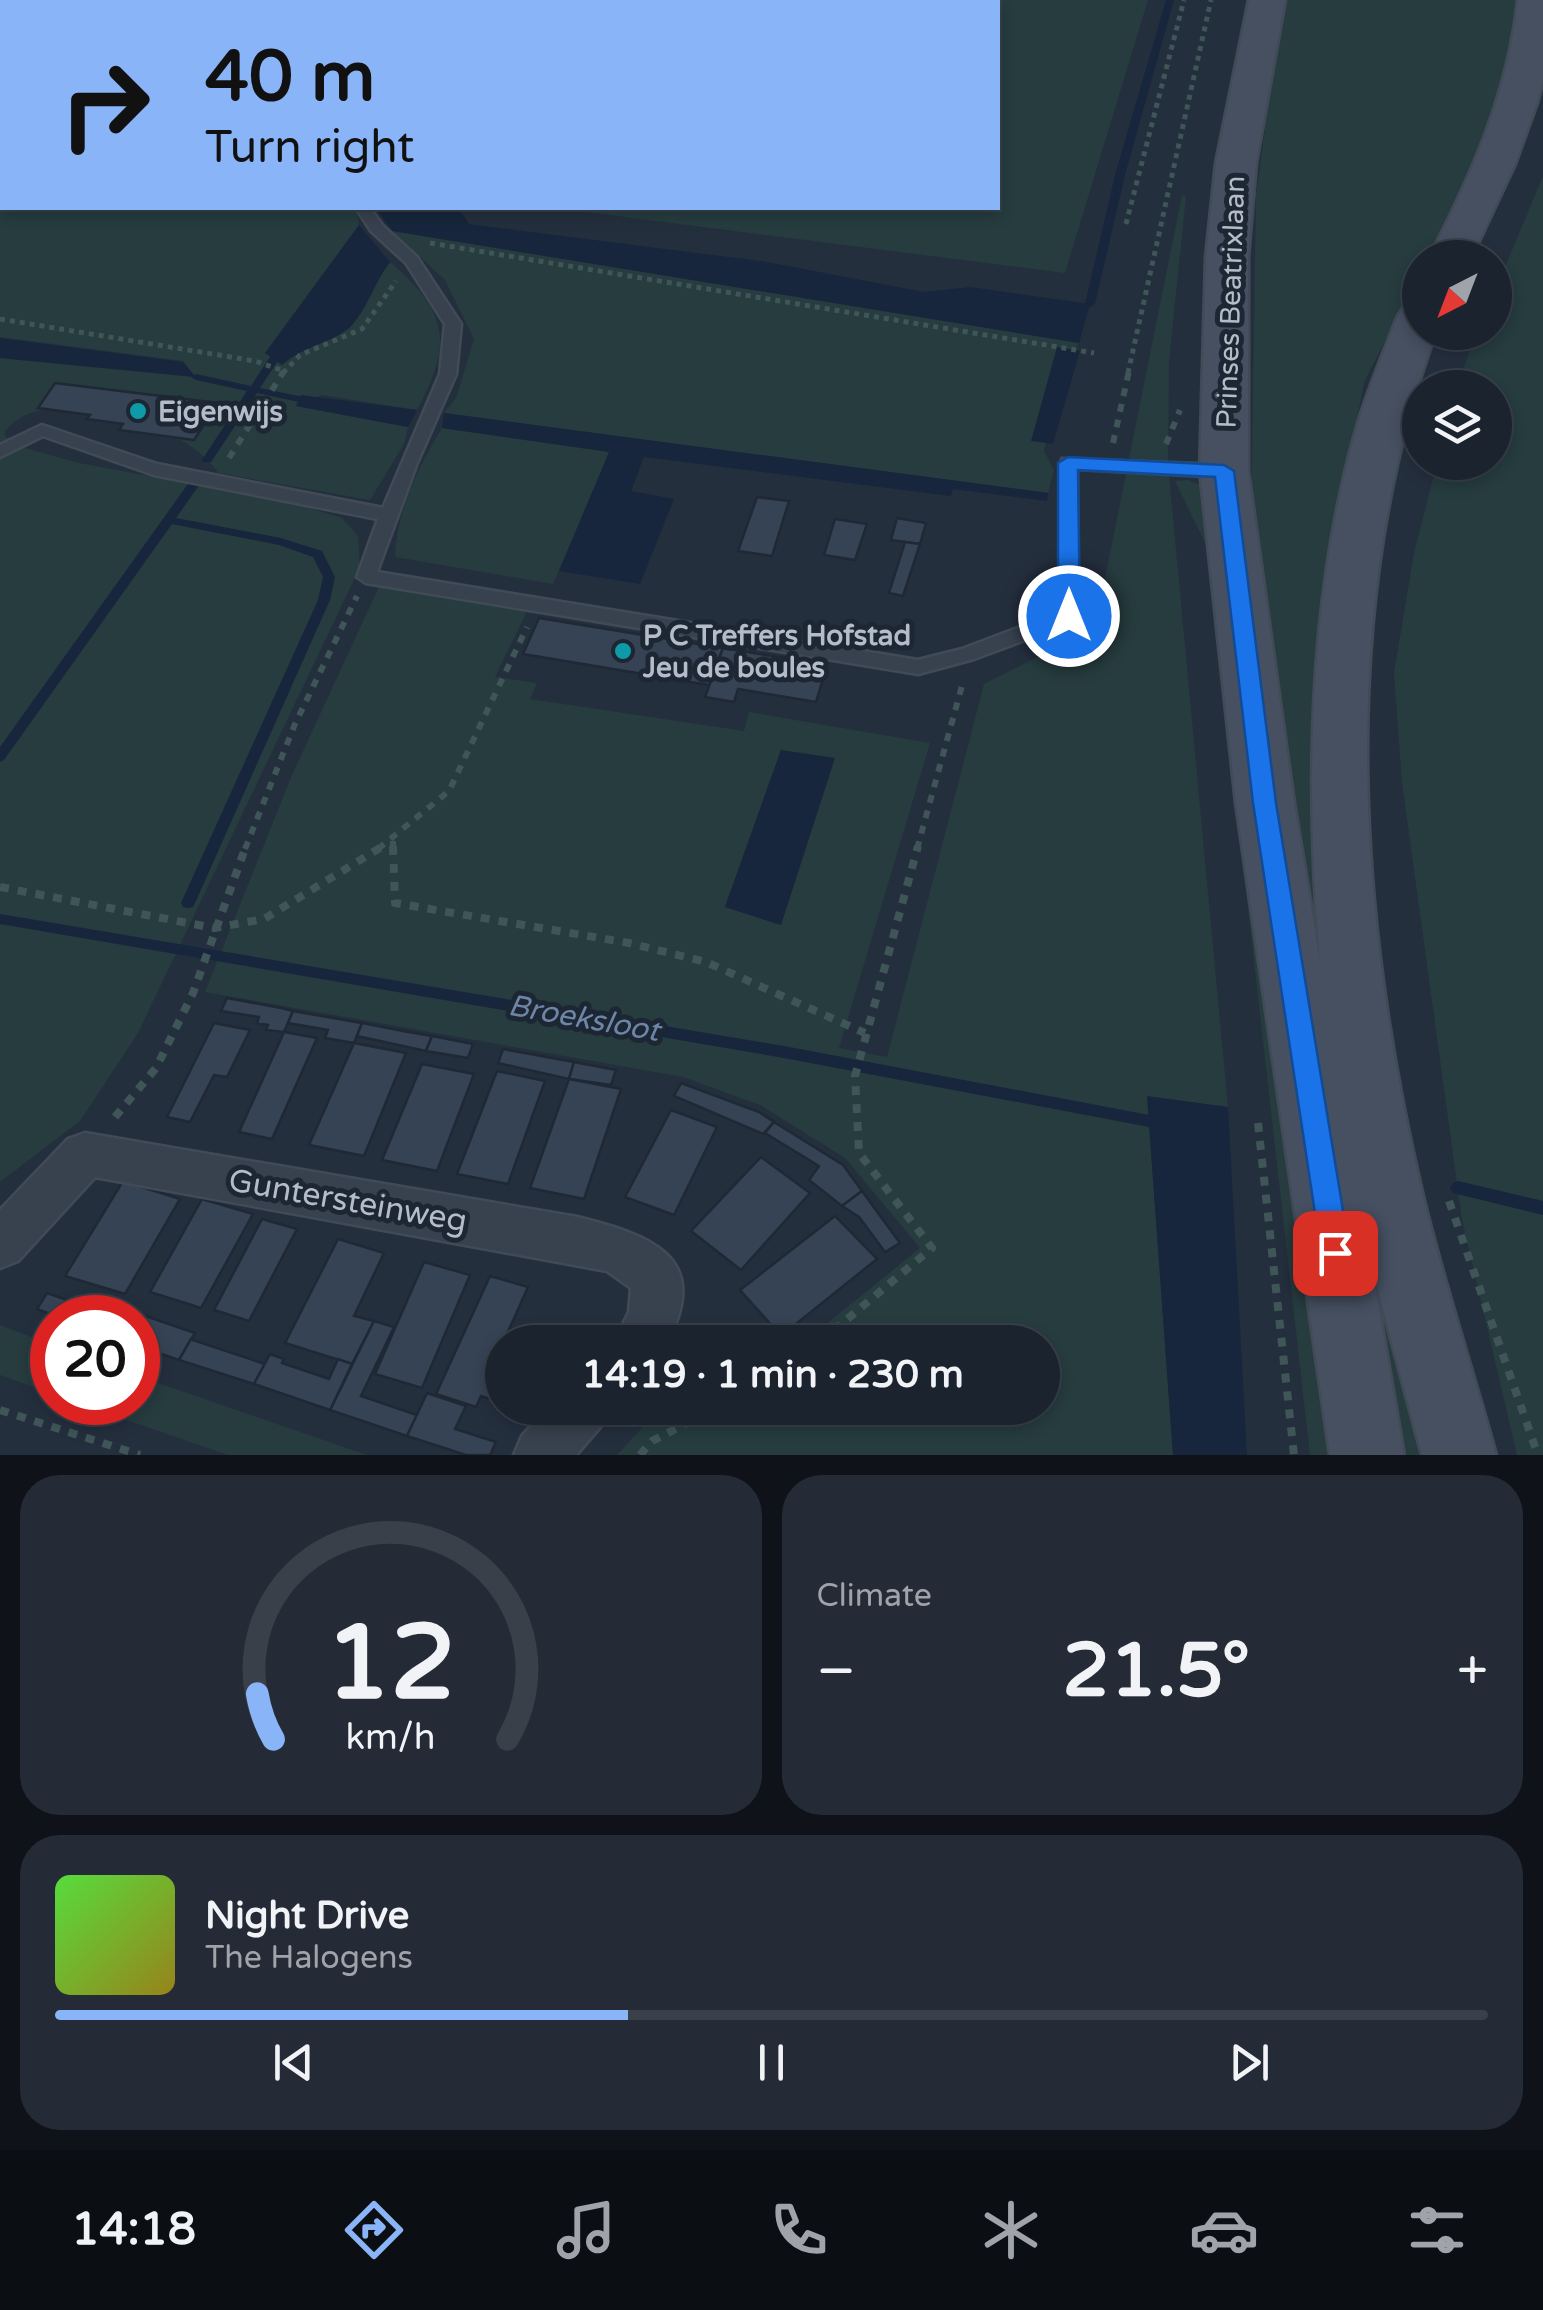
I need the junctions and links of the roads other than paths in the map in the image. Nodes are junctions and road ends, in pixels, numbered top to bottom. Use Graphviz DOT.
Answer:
graph roads {
  1 [pos="1268,0"];
  2 [pos="1536,0"];
  3 [pos="364,210"];
  4 [pos="1459,240"];
  5 [pos="1408,350"];
  6 [pos="0,452"];
  7 [pos="1224,471"];
  8 [pos="389,516"];
  9 [pos="1319,1141"];
  10 [pos="0,1245"];
  11 [pos="649,1325"];
  12 [pos="567,1425"];
  13 [pos="541,1455"];
  14 [pos="1368,1455"];
  15 [pos="1458,1455"];
  1 -- 7 [label="main road, Prinses Beatrixlaan"];
  2 -- 4 [label="main road"];
  3 -- 8 [label="lane"];
  5 -- 9 [label="main road"];
  6 -- 8 [label="lane"];
  7 -- 8 [label="lane"];
  7 -- 9 [label="main road, Prinses Beatrixlaan"];
  9 -- 14 [label="main road"];
  9 -- 15 [label="main road"];
  10 -- 11 [label="street, Guntersteinweg"];
  12 -- 13 [label="street"];
}
